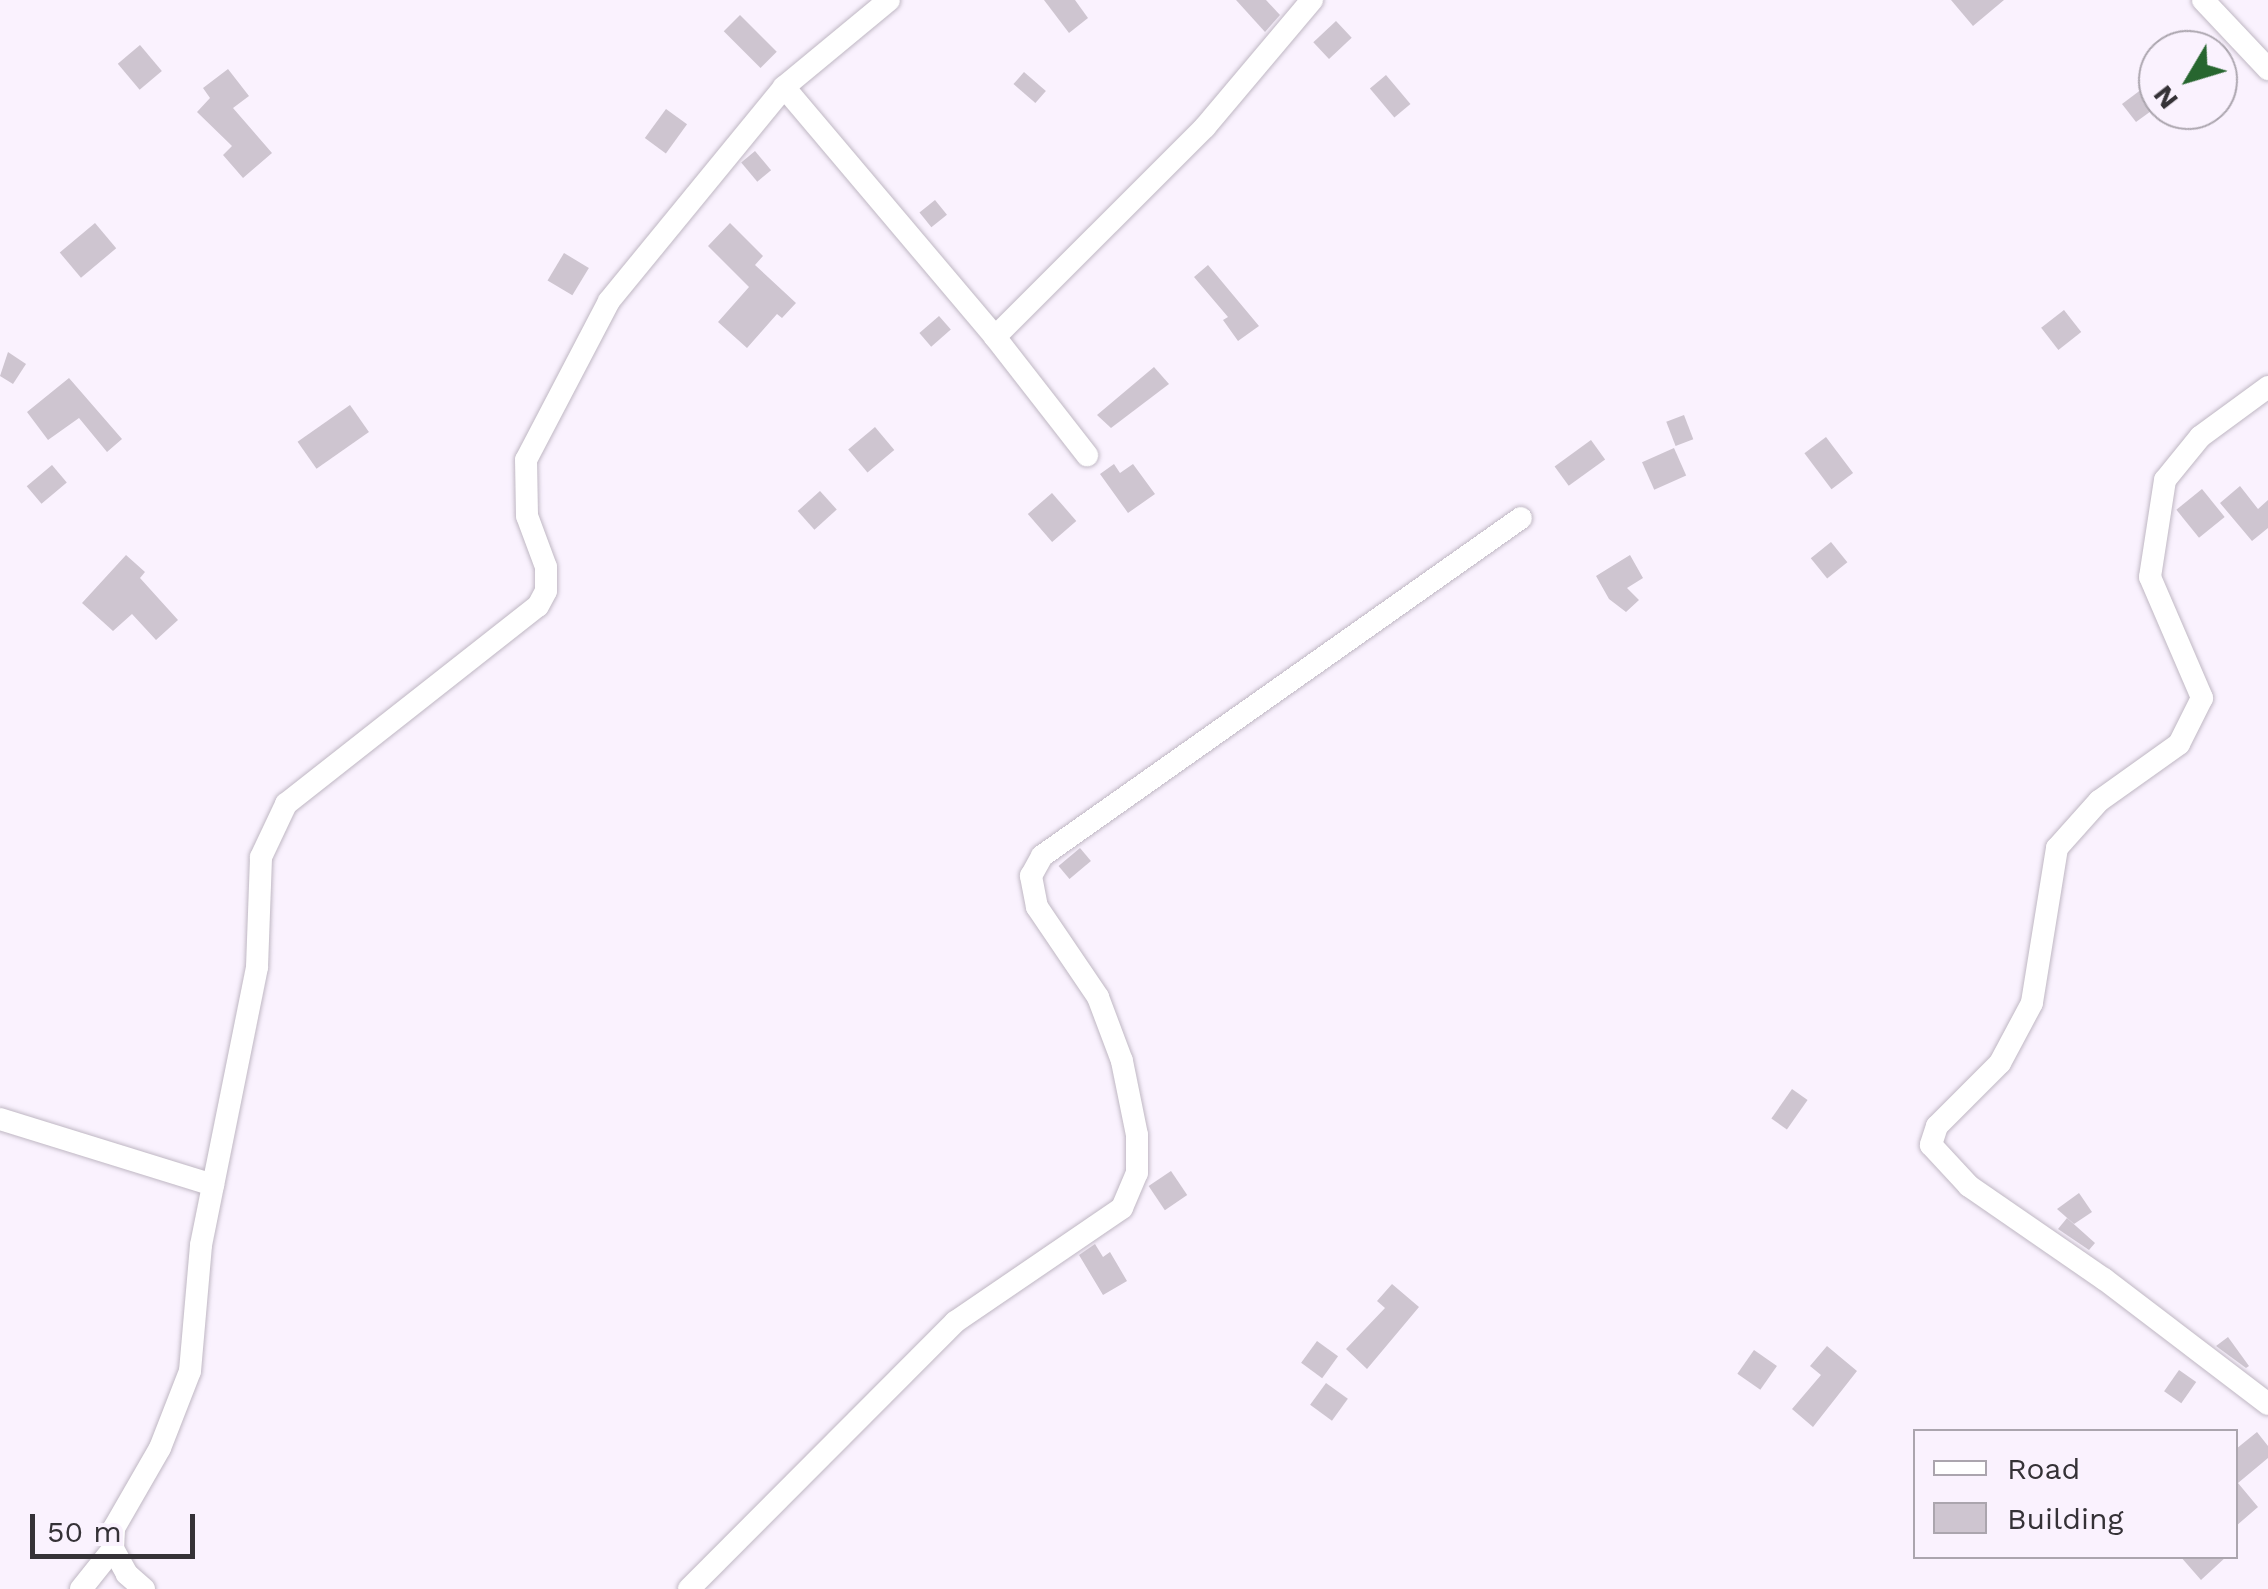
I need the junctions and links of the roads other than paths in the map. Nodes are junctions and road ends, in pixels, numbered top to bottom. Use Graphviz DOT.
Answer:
graph roads {
  1 [pos="890,0"];
  2 [pos="1312,0"];
  3 [pos="2203,0"];
  4 [pos="2268,69"];
  5 [pos="784,87"];
  6 [pos="995,336"];
  7 [pos="2268,387"];
  8 [pos="1086,455"];
  9 [pos="1521,518"];
  10 [pos="0,1119"];
  11 [pos="214,1185"];
  12 [pos="2268,1404"];
  13 [pos="113,1549"];
  14 [pos="81,1589"];
  15 [pos="144,1589"];
  16 [pos="690,1589"];
  1 -- 5 [label="street"];
  2 -- 6 [label="street"];
  3 -- 4 [label="street"];
  5 -- 6 [label="street"];
  5 -- 11 [label="street"];
  6 -- 8 [label="street"];
  7 -- 12 [label="street"];
  9 -- 16 [label="street"];
  10 -- 11 [label="street"];
  11 -- 13 [label="street"];
  13 -- 14 [label="street"];
  13 -- 15 [label="street"];
}
